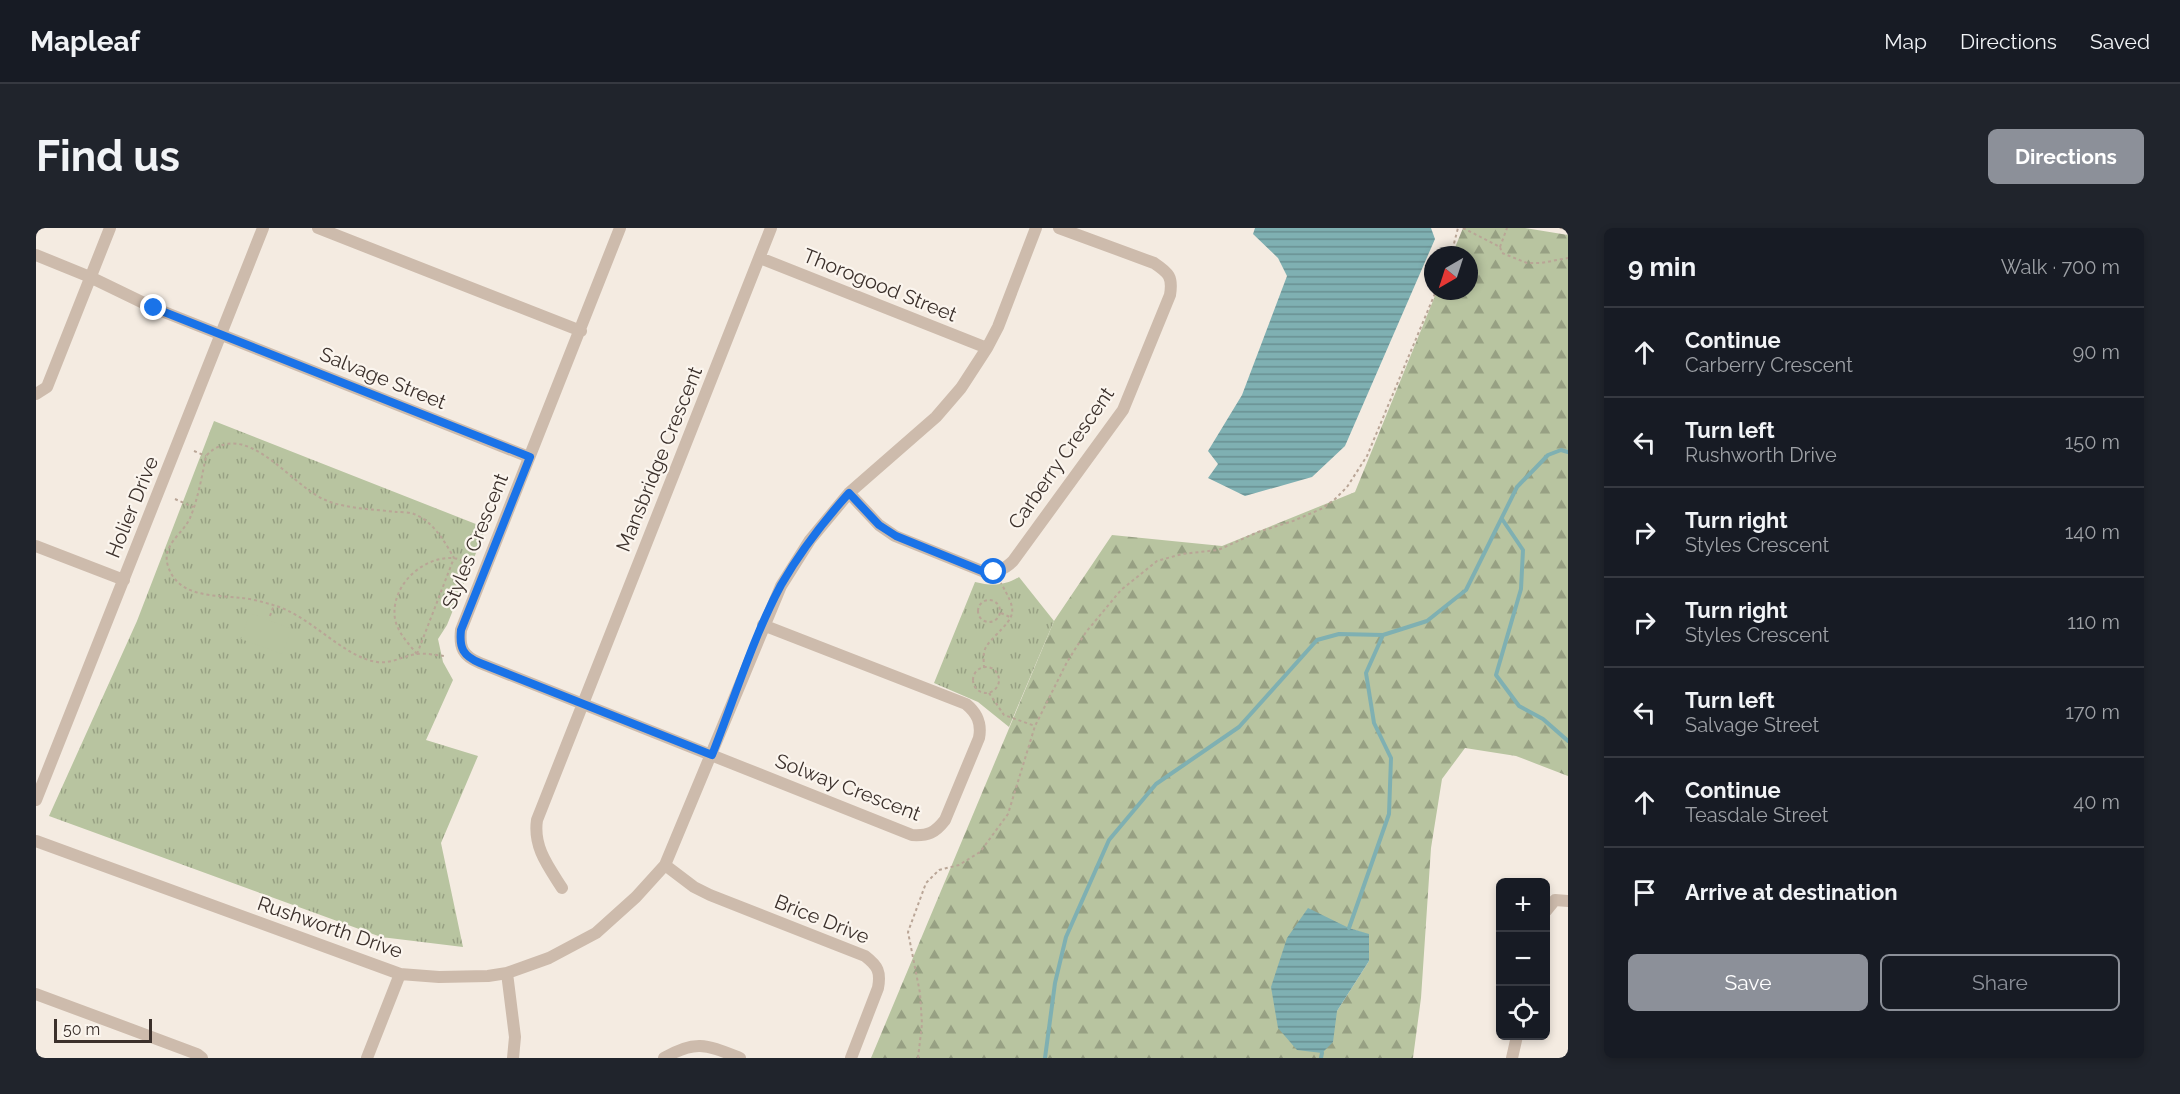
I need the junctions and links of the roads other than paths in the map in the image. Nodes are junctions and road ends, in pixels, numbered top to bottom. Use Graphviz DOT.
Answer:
graph roads {
  1 [pos="110,228"];
  2 [pos="263,228"];
  3 [pos="318,228"];
  4 [pos="620,228"];
  5 [pos="771,228"];
  6 [pos="1036,228"];
  7 [pos="1059,228"];
  8 [pos="36,255"];
  9 [pos="760,258"];
  10 [pos="90,277"];
  11 [pos="581,331"];
  12 [pos="221,335"];
  13 [pos="987,348"];
  14 [pos="36,394"];
  15 [pos="530,457"];
  16 [pos="849,493"];
  17 [pos="36,546"];
  18 [pos="124,580"];
  19 [pos="763,625"];
  20 [pos="583,704"];
  21 [pos="712,755"];
  22 [pos="36,800"];
  23 [pos="36,841"];
  24 [pos="665,865"];
  25 [pos="562,888"];
  26 [pos="1568,901"];
  27 [pos="1550,906"];
  28 [pos="507,973"];
  29 [pos="400,974"];
  30 [pos="36,994"];
  31 [pos="1516,1040"];
  32 [pos="202,1058"];
  33 [pos="367,1058"];
  34 [pos="513,1058"];
  35 [pos="664,1058"];
  36 [pos="740,1058"];
  37 [pos="851,1058"];
  38 [pos="1512,1058"];
  1 -- 10 [label="street"];
  2 -- 12 [label="street, Holier Drive"];
  3 -- 11 [label="street"];
  4 -- 11 [label="street, Styles Crescent"];
  5 -- 9 [label="street, Mansbridge Crescent"];
  6 -- 13 [label="street, Rushworth Drive"];
  7 -- 16 [label="street, Carberry Crescent"];
  8 -- 10 [label="street, Salvage Street"];
  9 -- 13 [label="street, Thorogood Street"];
  9 -- 20 [label="street, Mansbridge Crescent"];
  10 -- 12 [label="street, Salvage Street"];
  10 -- 14 [label="street"];
  11 -- 15 [label="street, Styles Crescent"];
  12 -- 15 [label="street, Salvage Street"];
  12 -- 18 [label="street, Holier Drive"];
  13 -- 16 [label="street, Rushworth Drive"];
  15 -- 20 [label="street, Styles Crescent"];
  16 -- 19 [label="street, Rushworth Drive"];
  17 -- 18 [label="street"];
  18 -- 22 [label="street, Holier Drive"];
  19 -- 21 [label="street, Rushworth Drive"];
  19 -- 21 [label="street, Solway Crescent"];
  20 -- 21 [label="street, Styles Crescent"];
  20 -- 25 [label="street, Mansbridge Crescent"];
  21 -- 24 [label="street, Rushworth Drive"];
  23 -- 29 [label="street, Rushworth Drive"];
  24 -- 28 [label="street, Rushworth Drive"];
  24 -- 37 [label="street, Brice Drive"];
  26 -- 27 [label="street"];
  28 -- 29 [label="street, Rushworth Drive"];
  28 -- 34 [label="street"];
  29 -- 33 [label="street"];
  30 -- 32 [label="street"];
  31 -- 38 [label="street"];
  35 -- 36 [label="street"];
}
